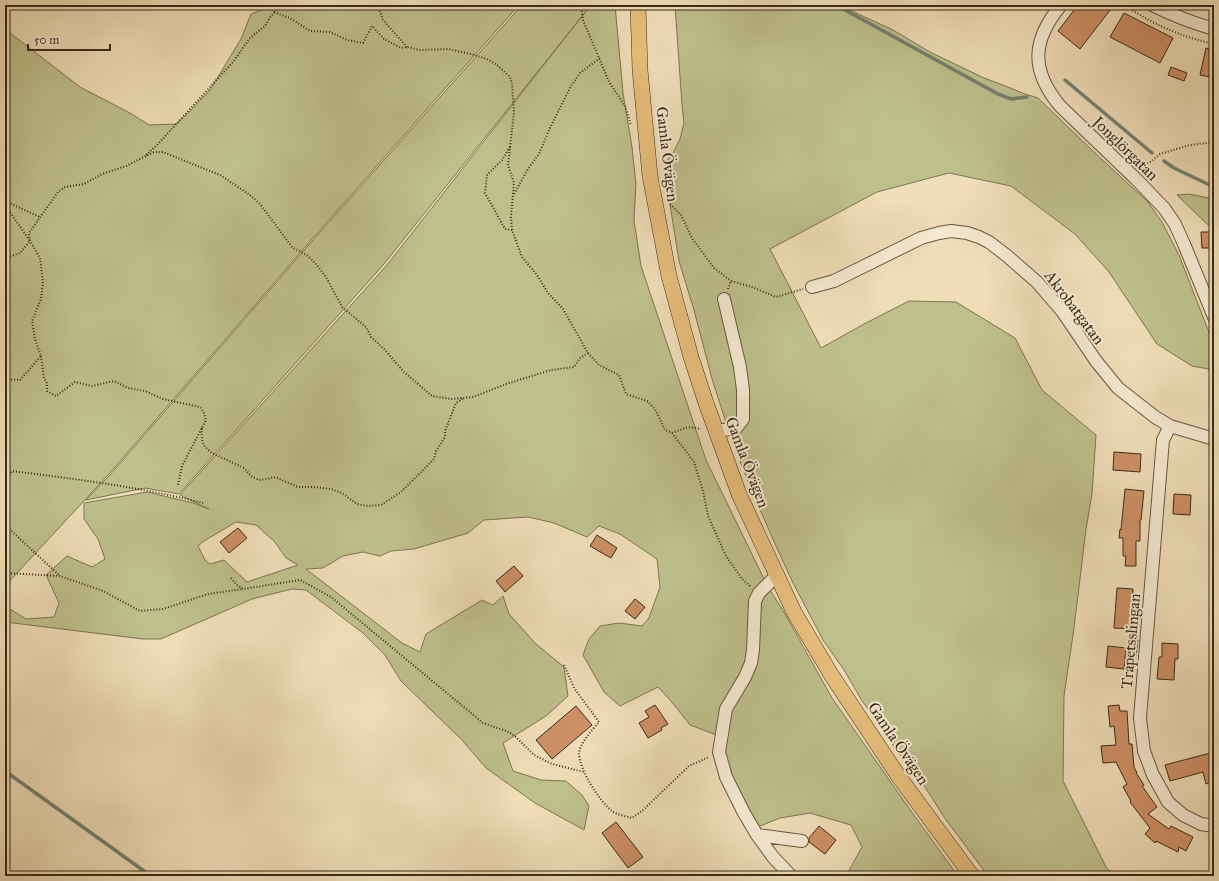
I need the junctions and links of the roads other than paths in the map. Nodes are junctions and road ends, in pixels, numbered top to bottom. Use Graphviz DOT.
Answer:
graph roads {
  1 [pos="638,5"];
  2 [pos="1061,5"];
  3 [pos="1152,5"];
  4 [pos="1214,29"];
  5 [pos="812,287"];
  6 [pos="724,299"];
  7 [pos="1214,317"];
  8 [pos="1170,426"];
  9 [pos="717,431"];
  10 [pos="1214,439"];
  11 [pos="777,575"];
  12 [pos="1214,826"];
  13 [pos="757,835"];
  14 [pos="802,842"];
  15 [pos="791,876"];
  16 [pos="972,876"];
  1 -- 9 [label="main road, Gamla Övägen"];
  2 -- 7 [label="street, Jonglörgatan"];
  3 -- 4 [label="street"];
  5 -- 8 [label="street, Akrobatgatan"];
  6 -- 9 [label="street"];
  8 -- 10 [label="street, Akrobatgatan"];
  8 -- 12 [label="street, Trapetsslingan"];
  9 -- 11 [label="main road, Gamla Övägen"];
  11 -- 13 [label="street"];
  11 -- 16 [label="main road, Gamla Övägen"];
  13 -- 14 [label="street"];
  13 -- 15 [label="street"];
}
